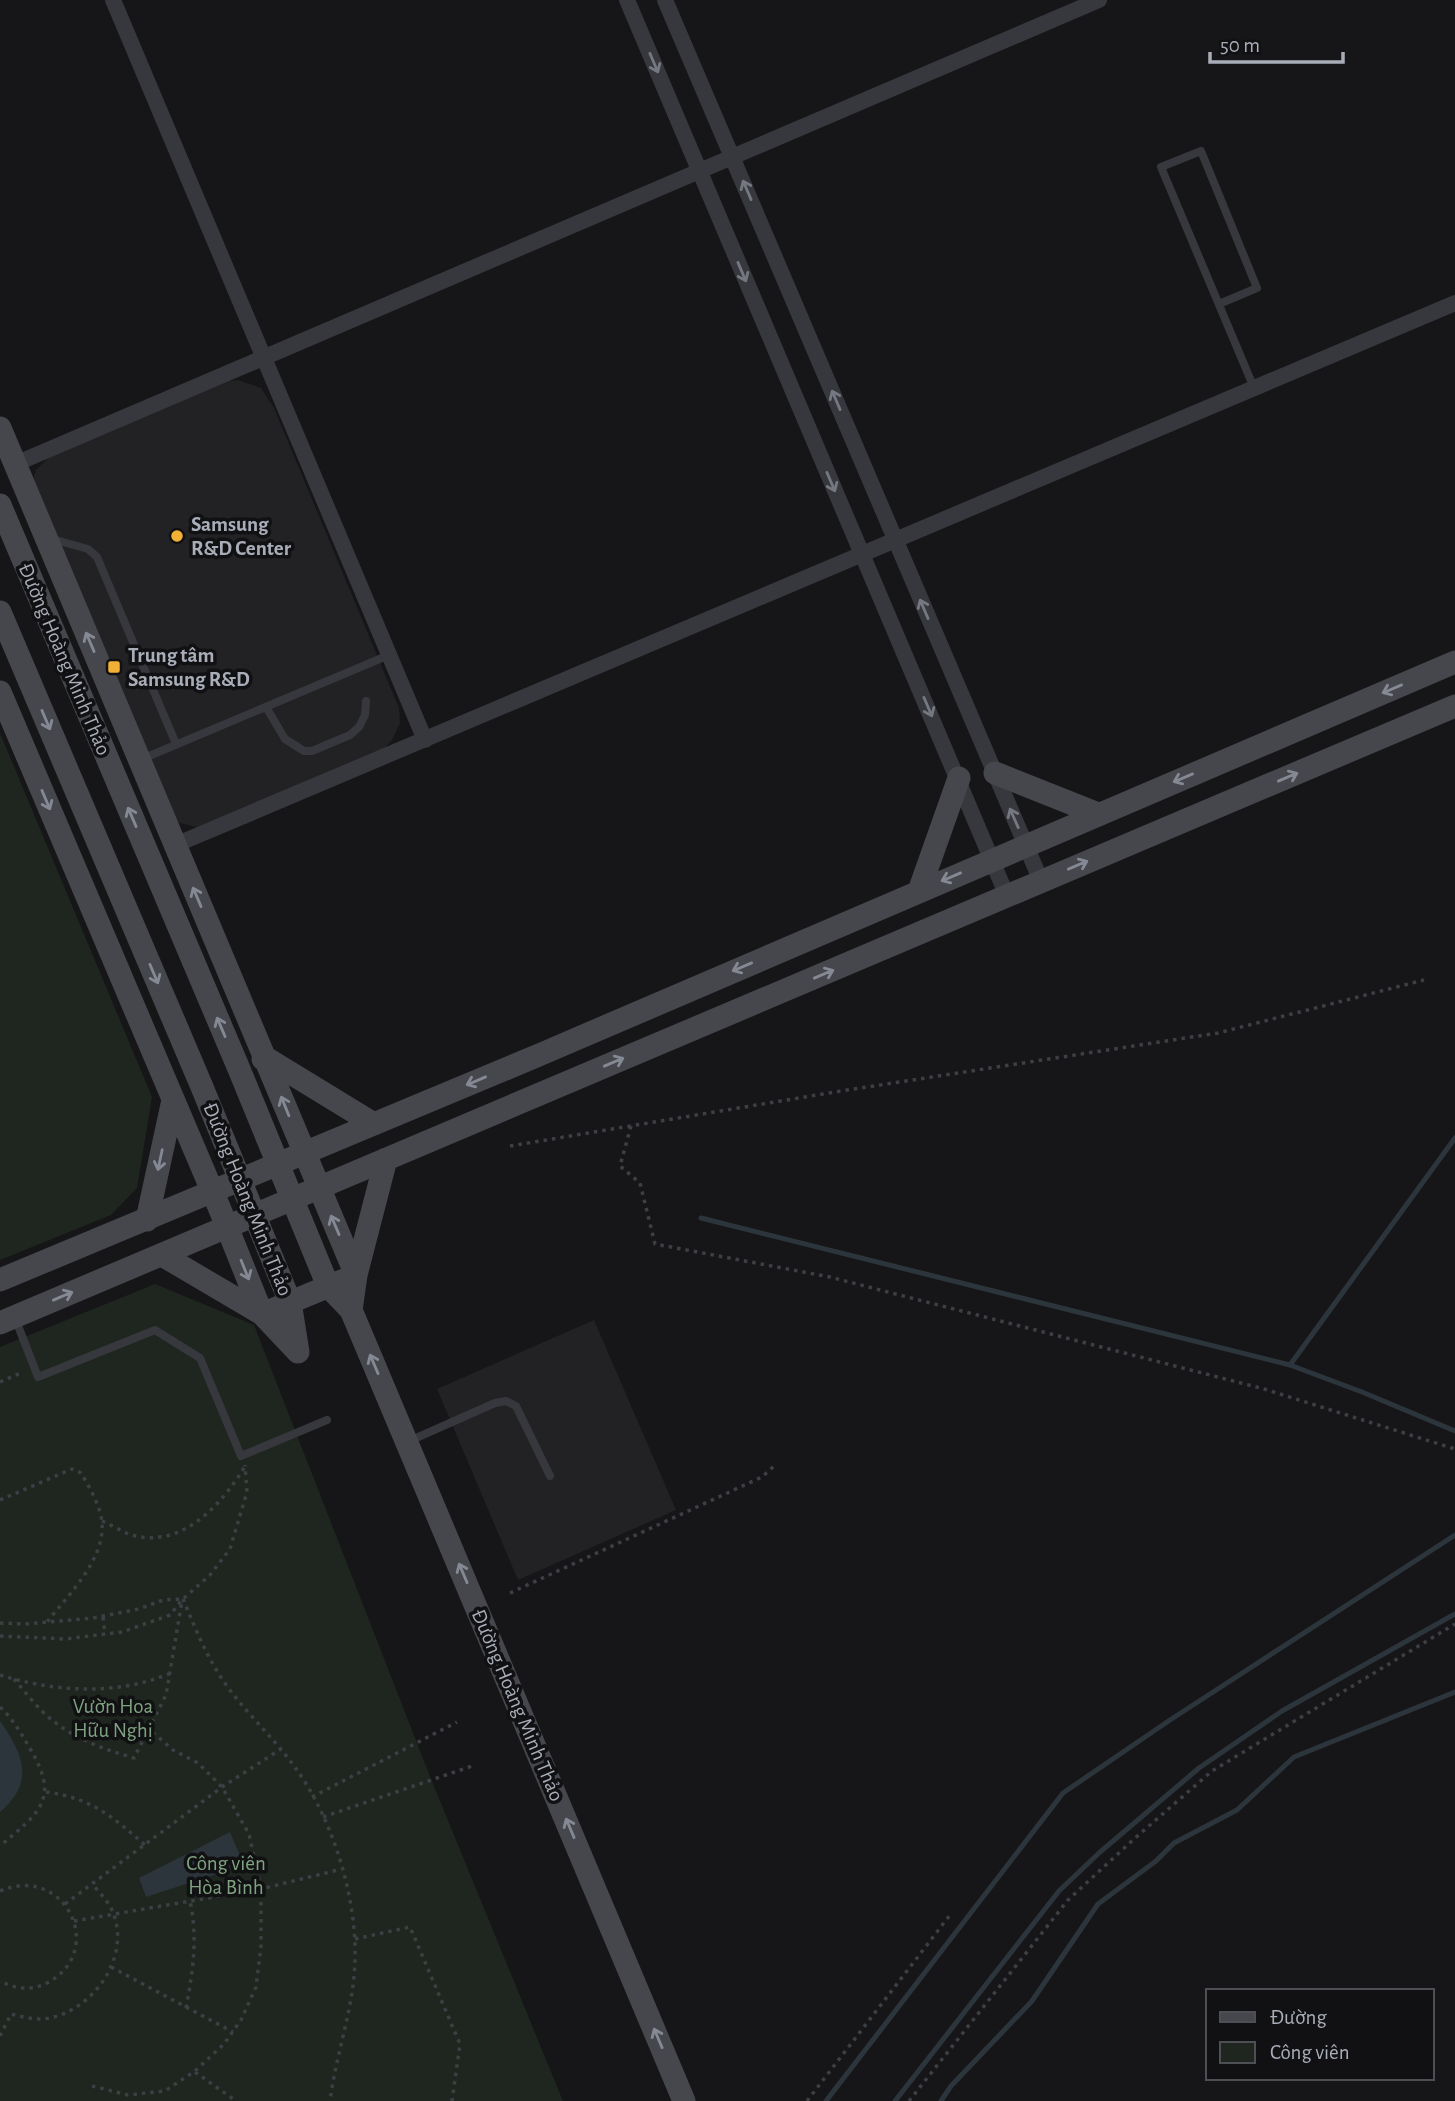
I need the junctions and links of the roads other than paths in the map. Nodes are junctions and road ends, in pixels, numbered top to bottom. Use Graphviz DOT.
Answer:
graph roads {
  1 [pos="113,0"];
  2 [pos="627,0"];
  3 [pos="666,0"];
  4 [pos="1099,0"];
  5 [pos="733,157"];
  6 [pos="700,171"];
  7 [pos="1455,303"];
  8 [pos="1219,304"];
  9 [pos="265,356"];
  10 [pos="1254,388"];
  11 [pos="0,428"];
  12 [pos="15,464"];
  13 [pos="0,505"];
  14 [pos="46,538"];
  15 [pos="895,540"];
  16 [pos="862,555"];
  17 [pos="0,612"];
  18 [pos="389,655"];
  19 [pos="1455,662"];
  20 [pos="0,692"];
  21 [pos="366,701"];
  22 [pos="266,706"];
  23 [pos="1455,706"];
  24 [pos="425,740"];
  25 [pos="176,744"];
  26 [pos="139,760"];
  27 [pos="995,773"];
  28 [pos="959,778"];
  29 [pos="1098,814"];
  30 [pos="175,845"];
  31 [pos="1026,845"];
  32 [pos="993,860"];
  33 [pos="1041,881"];
  34 [pos="919,891"];
  35 [pos="1007,896"];
  36 [pos="266,1058"];
  37 [pos="239,1069"];
  38 [pos="202,1087"];
  39 [pos="173,1100"];
  40 [pos="374,1124"];
  41 [pos="305,1153"];
  42 [pos="386,1159"];
  43 [pos="278,1165"];
  44 [pos="240,1180"];
  45 [pos="319,1188"];
  46 [pos="213,1192"];
  47 [pos="292,1199"];
  48 [pos="255,1215"];
  49 [pos="147,1220"];
  50 [pos="227,1227"];
  51 [pos="162,1255"];
  52 [pos="356,1275"];
  53 [pos="0,1280"];
  54 [pos="328,1286"];
  55 [pos="290,1302"];
  56 [pos="351,1310"];
  57 [pos="262,1314"];
  58 [pos="7,1320"];
  59 [pos="327,1420"];
  60 [pos="407,1442"];
  61 [pos="550,1476"];
  62 [pos="684,2101"];
  1 -- 9 [label="street"];
  2 -- 6 [label="street, one-way"];
  3 -- 5 [label="street"];
  4 -- 5 [label="street"];
  5 -- 6 [label="street"];
  15 -- 5 [label="street, one-way"];
  6 -- 9 [label="street"];
  6 -- 16 [label="street, one-way"];
  7 -- 10 [label="street"];
  8 -- 8 [label="lane"];
  8 -- 10 [label="lane"];
  9 -- 12 [label="street"];
  9 -- 18 [label="street"];
  10 -- 15 [label="street"];
  11 -- 12 [label="main road, Đường Hoàng Minh Thảo"];
  12 -- 14 [label="main road, Đường Hoàng Minh Thảo"];
  37 -- 13 [label="main road, Đường Hoàng Minh Thảo, one-way"];
  14 -- 25 [label="lane"];
  26 -- 14 [label="main road, Đường Hoàng Minh Thảo, one-way"];
  15 -- 16 [label="street"];
  27 -- 15 [label="street, one-way"];
  16 -- 24 [label="street"];
  16 -- 28 [label="street, one-way"];
  17 -- 38 [label="main road, Đường Hoàng Minh Thảo, one-way"];
  18 -- 22 [label="lane"];
  18 -- 24 [label="street"];
  19 -- 29 [label="main road, one-way"];
  20 -- 39 [label="main road, Đường Hoàng Minh Thảo, one-way"];
  21 -- 22 [label="lane"];
  22 -- 25 [label="lane"];
  33 -- 23 [label="main road, one-way"];
  24 -- 30 [label="street"];
  25 -- 26 [label="lane"];
  26 -- 30 [label="main road, Đường Hoàng Minh Thảo"];
  27 -- 29 [label="main road"];
  31 -- 27 [label="street, one-way"];
  28 -- 32 [label="street"];
  28 -- 34 [label="main road"];
  29 -- 31 [label="main road"];
  36 -- 30 [label="main road, Đường Hoàng Minh Thảo, one-way"];
  31 -- 32 [label="main road"];
  31 -- 33 [label="street"];
  32 -- 34 [label="main road, one-way"];
  32 -- 35 [label="street"];
  33 -- 35 [label="main road"];
  34 -- 40 [label="main road, one-way"];
  42 -- 35 [label="main road, one-way"];
  36 -- 37 [label="main road"];
  36 -- 40 [label="main road"];
  41 -- 36 [label="main road, Đường Hoàng Minh Thảo, one-way"];
  37 -- 43 [label="main road, Đường Hoàng Minh Thảo"];
  38 -- 39 [label="main road"];
  38 -- 44 [label="main road, Đường Hoàng Minh Thảo"];
  39 -- 46 [label="main road, Đường Hoàng Minh Thảo"];
  39 -- 49 [label="main road, one-way"];
  40 -- 41 [label="main road"];
  41 -- 43 [label="main road"];
  41 -- 45 [label="main road, Đường Hoàng Minh Thảo"];
  42 -- 45 [label="main road"];
  42 -- 52 [label="main road"];
  43 -- 44 [label="main road"];
  43 -- 47 [label="main road, Đường Hoàng Minh Thảo"];
  44 -- 46 [label="main road"];
  44 -- 48 [label="main road, Đường Hoàng Minh Thảo"];
  45 -- 47 [label="main road"];
  52 -- 45 [label="main road, Đường Hoàng Minh Thảo, one-way"];
  46 -- 49 [label="main road"];
  46 -- 50 [label="main road, Đường Hoàng Minh Thảo"];
  47 -- 48 [label="main road"];
  47 -- 54 [label="main road, Đường Hoàng Minh Thảo"];
  48 -- 50 [label="main road"];
  48 -- 55 [label="main road, Đường Hoàng Minh Thảo"];
  49 -- 53 [label="main road"];
  50 -- 51 [label="main road"];
  50 -- 57 [label="main road, Đường Hoàng Minh Thảo, one-way"];
  51 -- 57 [label="main road"];
  58 -- 51 [label="main road, one-way"];
  52 -- 54 [label="main road"];
  52 -- 56 [label="main road"];
  54 -- 55 [label="main road"];
  54 -- 56 [label="main road, Đường Hoàng Minh Thảo"];
  55 -- 57 [label="main road"];
  55 -- 57 [label="main road, Đường Hoàng Minh Thảo"];
  60 -- 56 [label="main road, Đường Hoàng Minh Thảo, one-way"];
  58 -- 59 [label="lane"];
  60 -- 61 [label="lane"];
  62 -- 60 [label="main road, Đường Hoàng Minh Thảo, one-way"];
}
